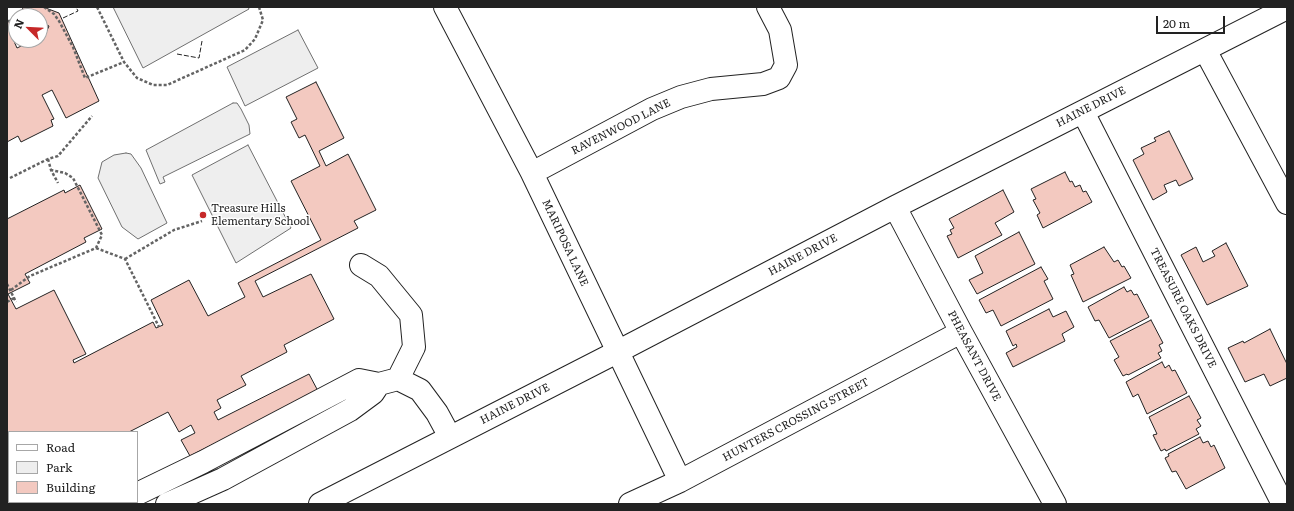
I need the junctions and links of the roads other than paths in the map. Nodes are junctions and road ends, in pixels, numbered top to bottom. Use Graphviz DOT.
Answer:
graph roads {
  1 [pos="445,7"];
  2 [pos="768,7"];
  3 [pos="1287,8"];
  4 [pos="1205,50"];
  5 [pos="1083,112"];
  6 [pos="532,173"];
  7 [pos="1287,203"];
  8 [pos="895,206"];
  9 [pos="361,265"];
  10 [pos="961,332"];
  11 [pos="617,352"];
  12 [pos="388,381"];
  13 [pos="450,437"];
  14 [pos="680,481"];
  15 [pos="157,484"];
  16 [pos="138,494"];
  17 [pos="168,504"];
  18 [pos="320,504"];
  19 [pos="630,504"];
  20 [pos="1055,504"];
  21 [pos="1283,504"];
  1 -- 6 [label="street, MARIPOSA LANE"];
  2 -- 6 [label="street, RAVENWOOD LANE"];
  3 -- 4 [label="street, HAINE DRIVE"];
  4 -- 5 [label="street, HAINE DRIVE"];
  4 -- 7 [label="street"];
  5 -- 8 [label="street, HAINE DRIVE"];
  5 -- 21 [label="street, TREASURE OAKS DRIVE"];
  6 -- 11 [label="street, MARIPOSA LANE"];
  8 -- 10 [label="street, PHEASANT DRIVE"];
  8 -- 11 [label="street, HAINE DRIVE"];
  9 -- 12 [label="street"];
  10 -- 14 [label="street, HUNTERS CROSSING STREET"];
  10 -- 20 [label="street, PHEASANT DRIVE"];
  11 -- 13 [label="street, HAINE DRIVE"];
  11 -- 14 [label="street, MARIPOSA LANE"];
  12 -- 13 [label="street"];
  12 -- 15 [label="street"];
  12 -- 17 [label="street"];
  13 -- 18 [label="street, HAINE DRIVE"];
  14 -- 19 [label="street, HUNTERS CROSSING STREET"];
  15 -- 16 [label="street"];
  15 -- 17 [label="street"];
}
